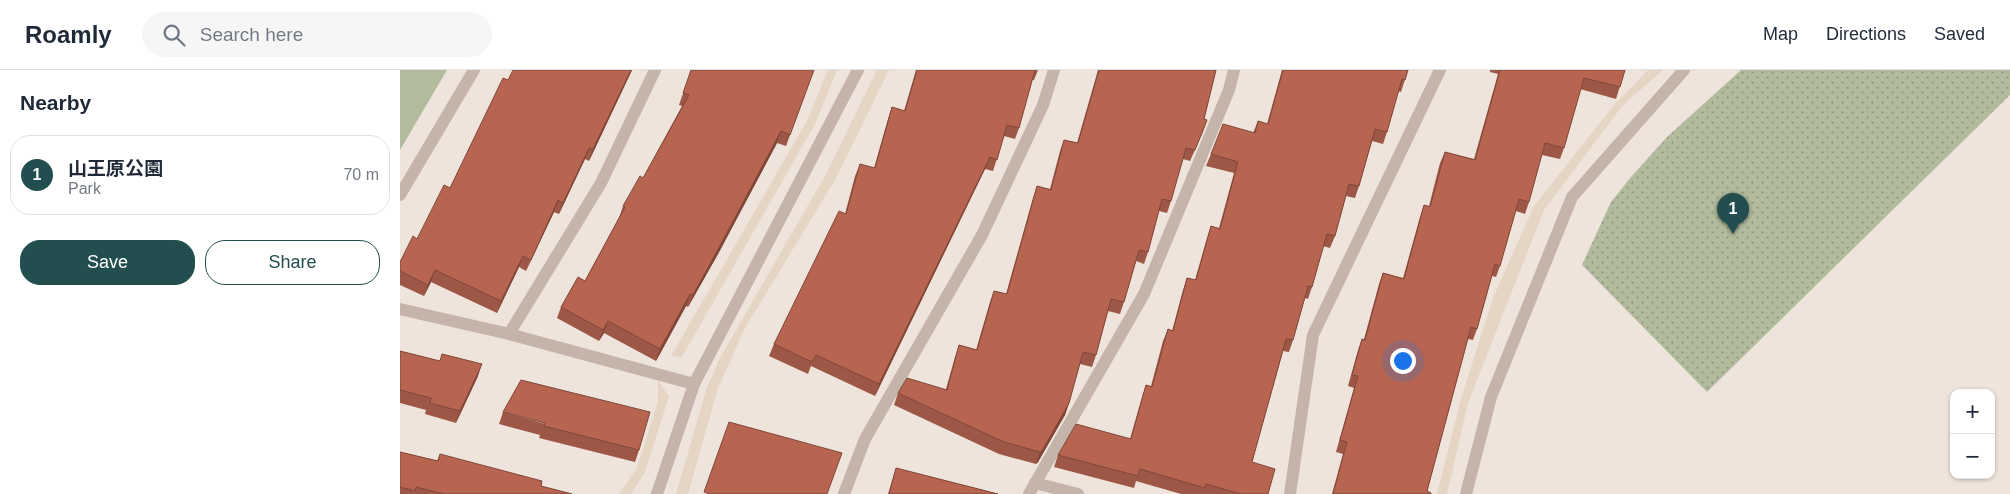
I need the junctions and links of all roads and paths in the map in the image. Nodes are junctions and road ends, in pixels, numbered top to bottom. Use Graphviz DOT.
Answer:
graph roads {
  1 [pos="474,70"];
  2 [pos="655,70"];
  3 [pos="858,70"];
  4 [pos="1054,70"];
  5 [pos="1234,70"];
  6 [pos="1440,70"];
  7 [pos="1684,70"];
  8 [pos="400,195"];
  9 [pos="400,309"];
  10 [pos="509,334"];
  11 [pos="694,384"];
  12 [pos="1032,488"];
  13 [pos="657,494"];
  14 [pos="844,494"];
  15 [pos="1078,494"];
  16 [pos="1290,494"];
  17 [pos="1466,494"];
  1 -- 8 [label="street"];
  2 -- 10 [label="street"];
  3 -- 11 [label="street"];
  4 -- 14 [label="street"];
  5 -- 12 [label="street"];
  6 -- 16 [label="street"];
  7 -- 17 [label="street"];
  9 -- 10 [label="street"];
  10 -- 11 [label="street"];
  11 -- 13 [label="street"];
  12 -- 15 [label="street"];
}
